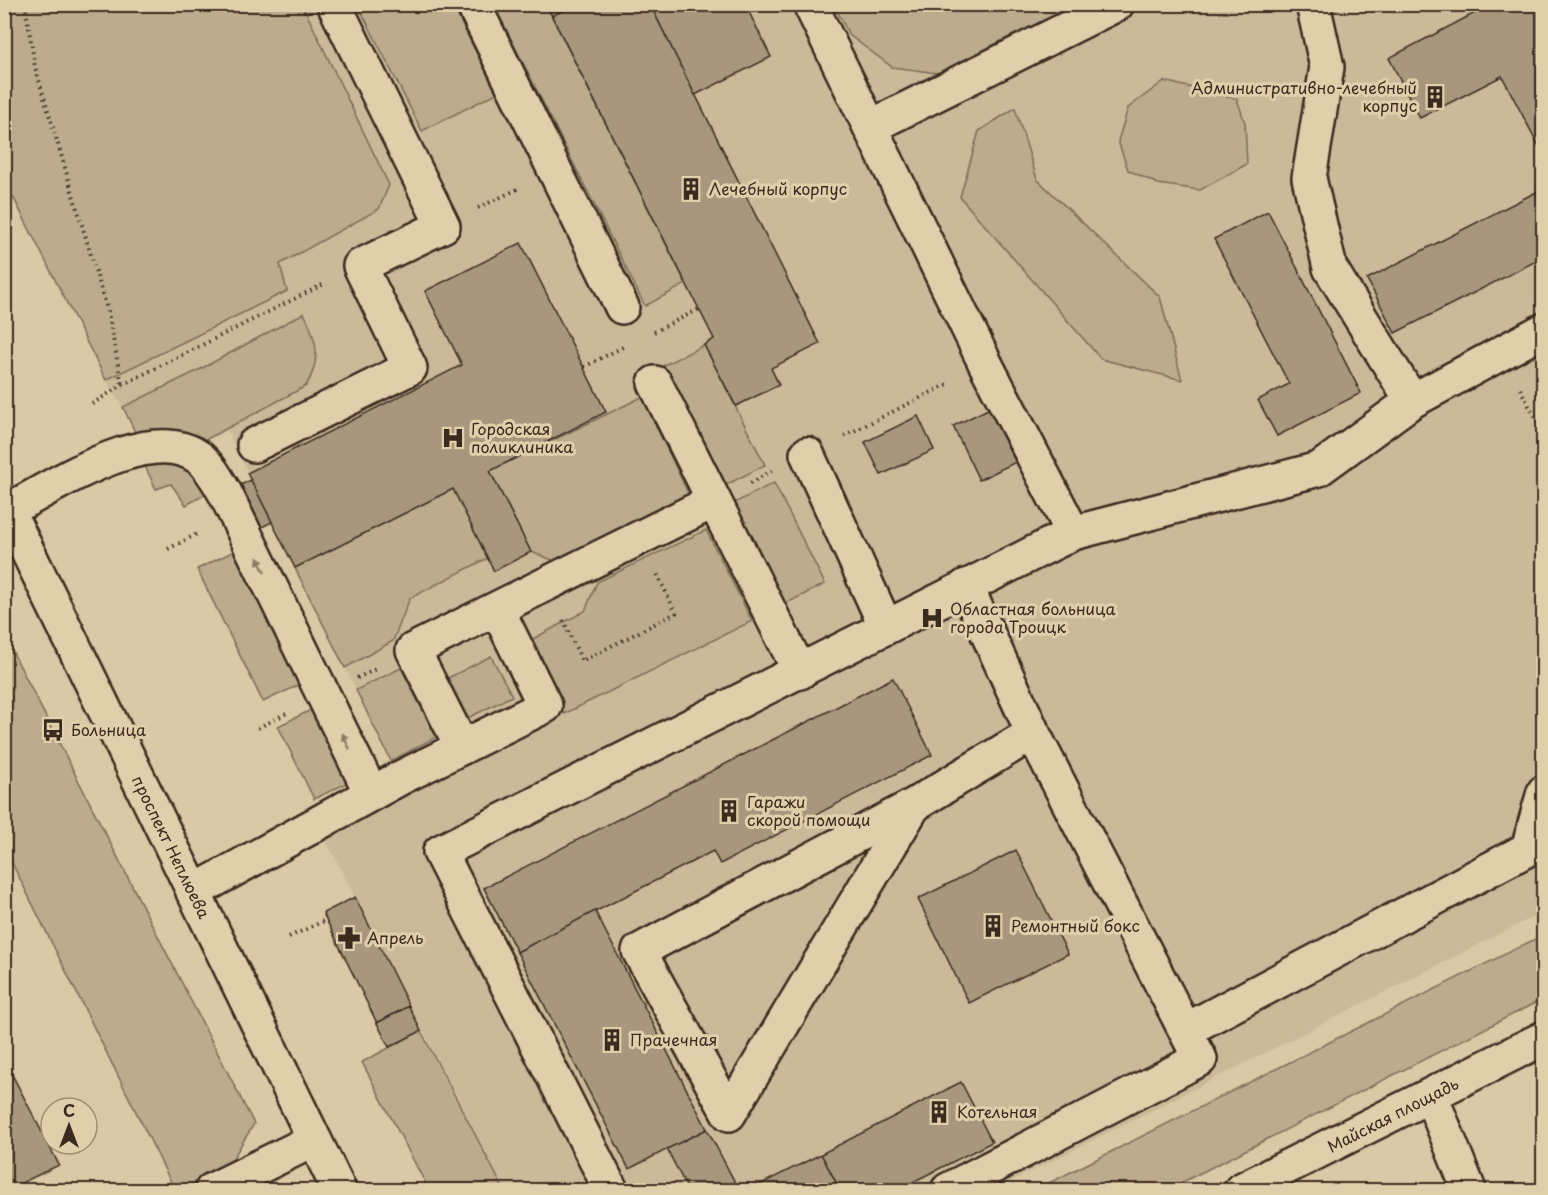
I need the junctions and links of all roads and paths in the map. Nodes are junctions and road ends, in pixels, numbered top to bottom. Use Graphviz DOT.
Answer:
graph roads {
  1 [pos="25,4"];
  2 [pos="334,4"];
  3 [pos="473,4"];
  4 [pos="810,4"];
  5 [pos="1117,4"];
  6 [pos="1313,4"];
  7 [pos="870,127"];
  8 [pos="555,170"];
  9 [pos="442,226"];
  10 [pos="360,266"];
  11 [pos="622,307"];
  12 [pos="1544,330"];
  13 [pos="1500,351"];
  14 [pos="986,365"];
  15 [pos="655,383"];
  16 [pos="122,385"];
  17 [pos="1412,401"];
  18 [pos="92,404"];
  19 [pos="1544,434"];
  20 [pos="254,445"];
  21 [pos="807,454"];
  22 [pos="714,501"];
  23 [pos="10,525"];
  24 [pos="1073,533"];
  25 [pos="639,538"];
  26 [pos="546,584"];
  27 [pos="966,586"];
  28 [pos="497,609"];
  29 [pos="886,627"];
  30 [pos="800,672"];
  31 [pos="1033,733"];
  32 [pos="462,747"];
  33 [pos="1544,792"];
  34 [pos="371,794"];
  35 [pos="914,805"];
  36 [pos="193,892"];
  37 [pos="326,920"];
  38 [pos="289,937"];
  39 [pos="1186,1030"];
  40 [pos="1544,1038"];
  41 [pos="1431,1096"];
  42 [pos="314,1140"];
  43 [pos="212,1191"];
  44 [pos="339,1191"];
  45 [pos="610,1191"];
  46 [pos="948,1191"];
  47 [pos="1241,1191"];
  48 [pos="1469,1191"];
  1 -- 16 [label="path"];
  2 -- 9 [label="street"];
  3 -- 8 [label="street"];
  4 -- 7 [label="street"];
  5 -- 7 [label="street"];
  6 -- 17 [label="street"];
  7 -- 14 [label="street"];
  8 -- 9 [label="path"];
  8 -- 11 [label="street"];
  9 -- 10 [label="street"];
  10 -- 16 [label="path"];
  10 -- 20 [label="street"];
  12 -- 13 [label="street"];
  13 -- 17 [label="street"];
  13 -- 19 [label="path"];
  14 -- 21 [label="path"];
  14 -- 24 [label="street"];
  15 -- 22 [label="street"];
  16 -- 18 [label="path"];
  17 -- 24 [label="street"];
  21 -- 22 [label="path"];
  21 -- 29 [label="street"];
  22 -- 25 [label="street"];
  22 -- 30 [label="street"];
  34 -- 23 [label="street, one-way"];
  23 -- 36 [label="street, проспект Неплюева"];
  24 -- 27 [label="street"];
  25 -- 26 [label="street"];
  25 -- 26 [label="path"];
  26 -- 28 [label="street"];
  27 -- 29 [label="street"];
  27 -- 31 [label="street"];
  28 -- 32 [label="street"];
  28 -- 32 [label="street"];
  29 -- 30 [label="street"];
  30 -- 45 [label="street"];
  31 -- 35 [label="street"];
  31 -- 39 [label="street"];
  32 -- 34 [label="street"];
  33 -- 39 [label="street"];
  34 -- 36 [label="street"];
  35 -- 35 [label="street"];
  36 -- 42 [label="street, проспект Неплюева"];
  37 -- 38 [label="path"];
  39 -- 46 [label="street"];
  40 -- 41 [label="street, Майская площадь"];
  41 -- 47 [label="street, Майская площадь"];
  41 -- 48 [label="street"];
  42 -- 43 [label="street"];
  42 -- 44 [label="street, проспект Неплюева"];
}
